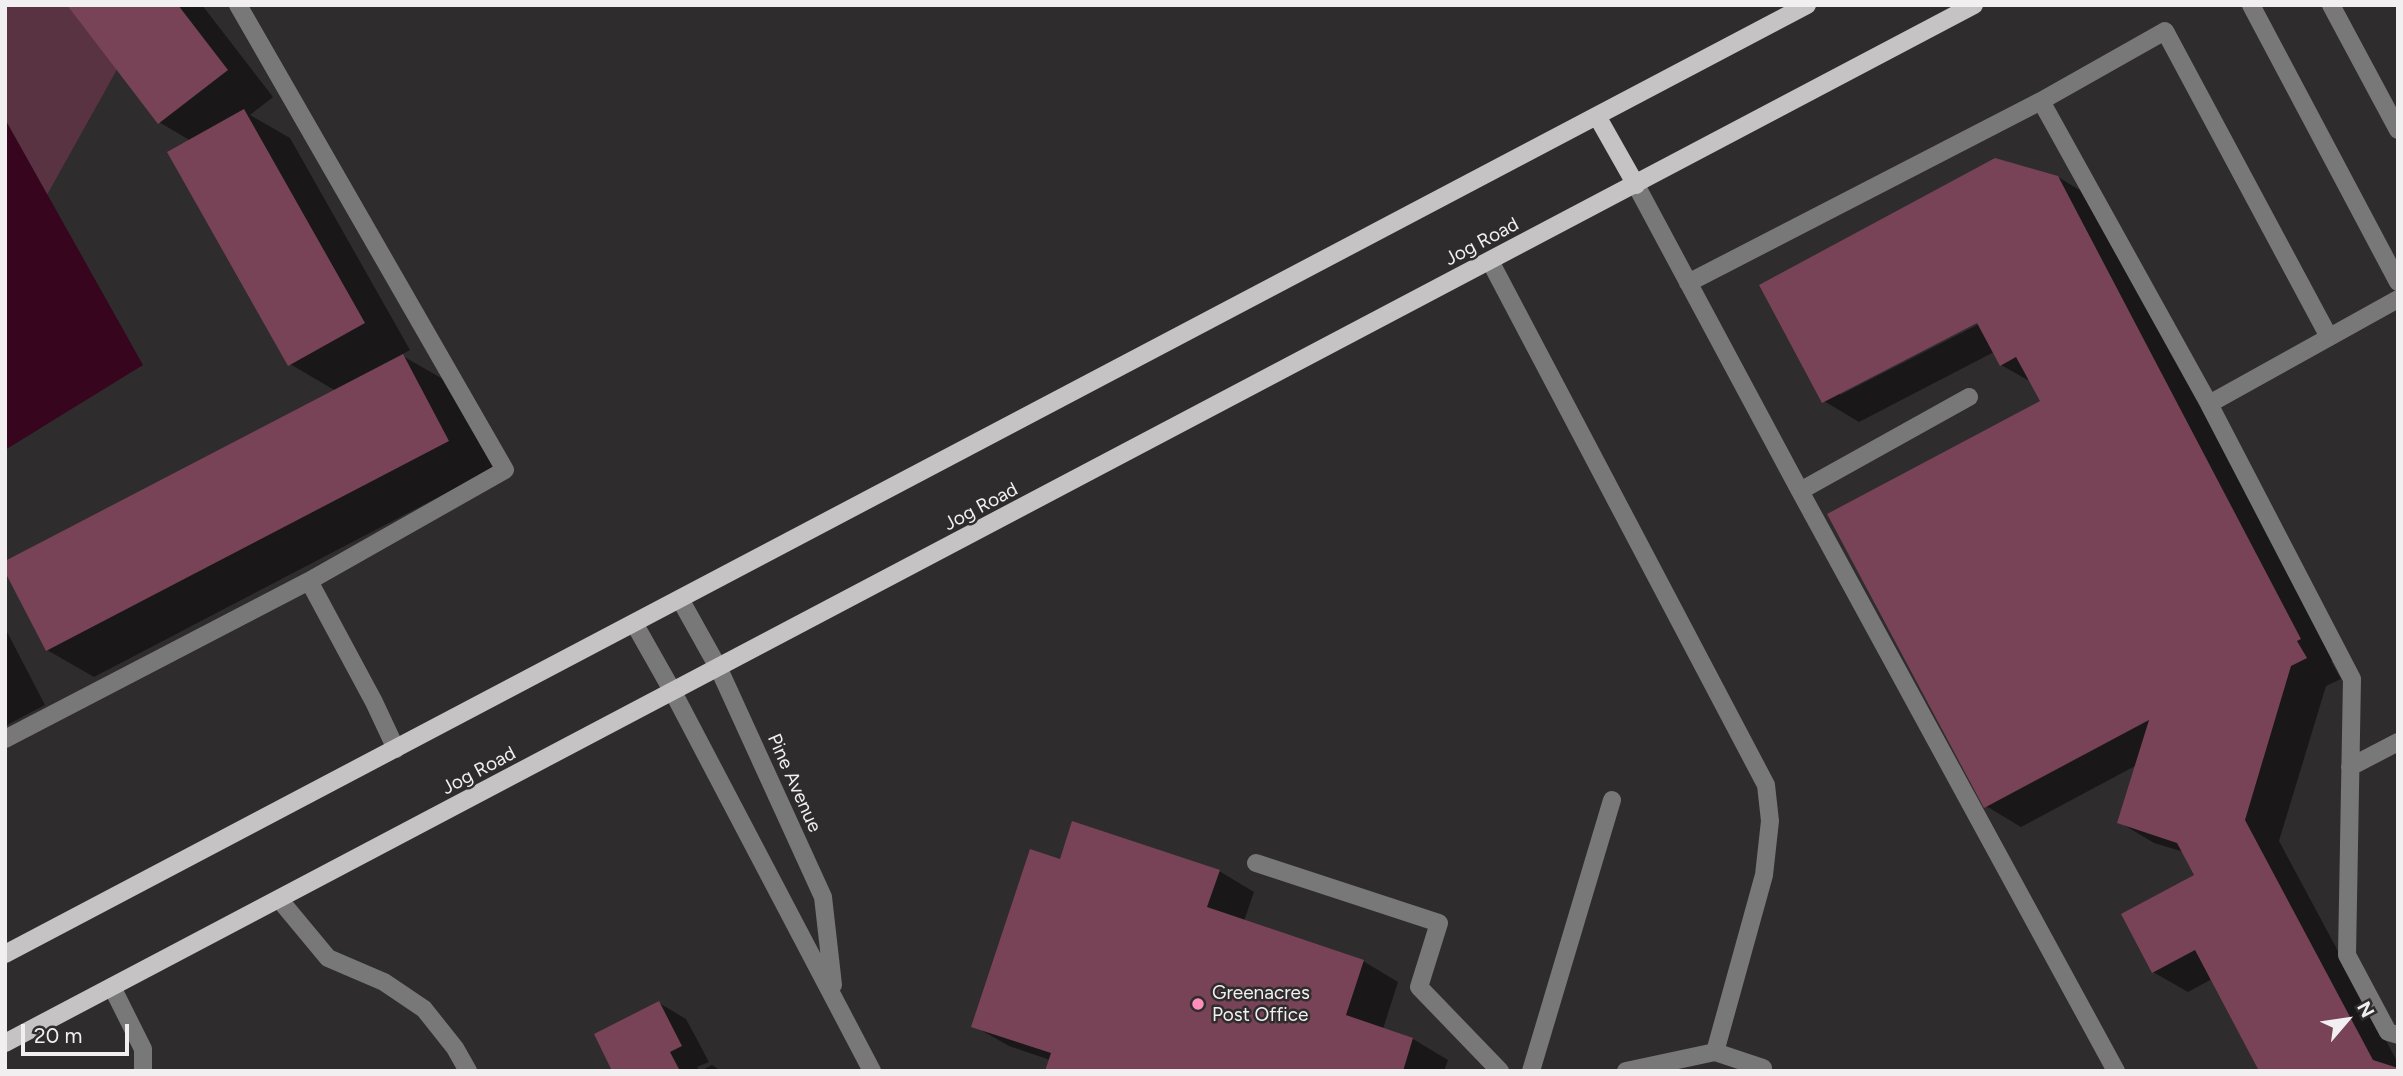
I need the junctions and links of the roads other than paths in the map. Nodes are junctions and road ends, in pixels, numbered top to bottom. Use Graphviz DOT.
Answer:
graph roads {
  1 [pos="238,5"];
  2 [pos="1807,5"];
  3 [pos="1974,5"];
  4 [pos="2251,5"];
  5 [pos="2331,5"];
  6 [pos="2041,101"];
  7 [pos="1597,116"];
  8 [pos="2398,130"];
  9 [pos="1636,185"];
  10 [pos="1490,261"];
  11 [pos="2398,282"];
  12 [pos="1688,283"];
  13 [pos="2398,299"];
  14 [pos="2329,337"];
  15 [pos="1969,397"];
  16 [pos="2209,404"];
  17 [pos="1800,491"];
  18 [pos="309,581"];
  19 [pos="680,599"];
  20 [pos="634,623"];
  21 [pos="719,669"];
  22 [pos="673,692"];
  23 [pos="5,738"];
  24 [pos="2398,743"];
  25 [pos="396,749"];
  26 [pos="2350,767"];
  27 [pos="1612,800"];
  28 [pos="1256,863"];
  29 [pos="279,900"];
  30 [pos="5,954"];
  31 [pos="112,987"];
  32 [pos="834,995"];
  33 [pos="2398,1035"];
  34 [pos="5,1043"];
  35 [pos="1715,1052"];
  36 [pos="143,1071"];
  37 [pos="468,1071"];
  38 [pos="872,1071"];
  39 [pos="1500,1071"];
  40 [pos="1531,1071"];
  41 [pos="1626,1071"];
  42 [pos="1762,1071"];
  43 [pos="2116,1071"];
  1 -- 18 [label="street"];
  2 -- 7 [label="main road"];
  3 -- 9 [label="main road, Jog Road"];
  4 -- 11 [label="street"];
  5 -- 8 [label="street"];
  6 -- 12 [label="street"];
  6 -- 14 [label="street"];
  6 -- 16 [label="street"];
  7 -- 9 [label="main road"];
  7 -- 19 [label="main road"];
  9 -- 10 [label="main road, Jog Road"];
  9 -- 12 [label="street"];
  10 -- 21 [label="main road, Jog Road"];
  10 -- 35 [label="street"];
  12 -- 17 [label="street"];
  13 -- 14 [label="street"];
  14 -- 16 [label="street"];
  15 -- 17 [label="street"];
  16 -- 26 [label="street"];
  17 -- 43 [label="street"];
  18 -- 23 [label="street"];
  18 -- 25 [label="street"];
  19 -- 20 [label="main road"];
  19 -- 21 [label="street, Pine Avenue"];
  20 -- 22 [label="street, Pine Avenue"];
  20 -- 25 [label="main road"];
  21 -- 22 [label="main road, Jog Road"];
  21 -- 32 [label="street, Pine Avenue"];
  22 -- 29 [label="main road, Jog Road"];
  22 -- 32 [label="street, Pine Avenue"];
  24 -- 26 [label="street"];
  25 -- 30 [label="main road"];
  26 -- 33 [label="street"];
  27 -- 40 [label="street"];
  28 -- 39 [label="street"];
  29 -- 31 [label="main road, Jog Road"];
  29 -- 37 [label="street"];
  31 -- 34 [label="main road, Jog Road"];
  31 -- 36 [label="street"];
  32 -- 38 [label="street, Pine Avenue"];
  35 -- 41 [label="street"];
  35 -- 42 [label="street"];
}
